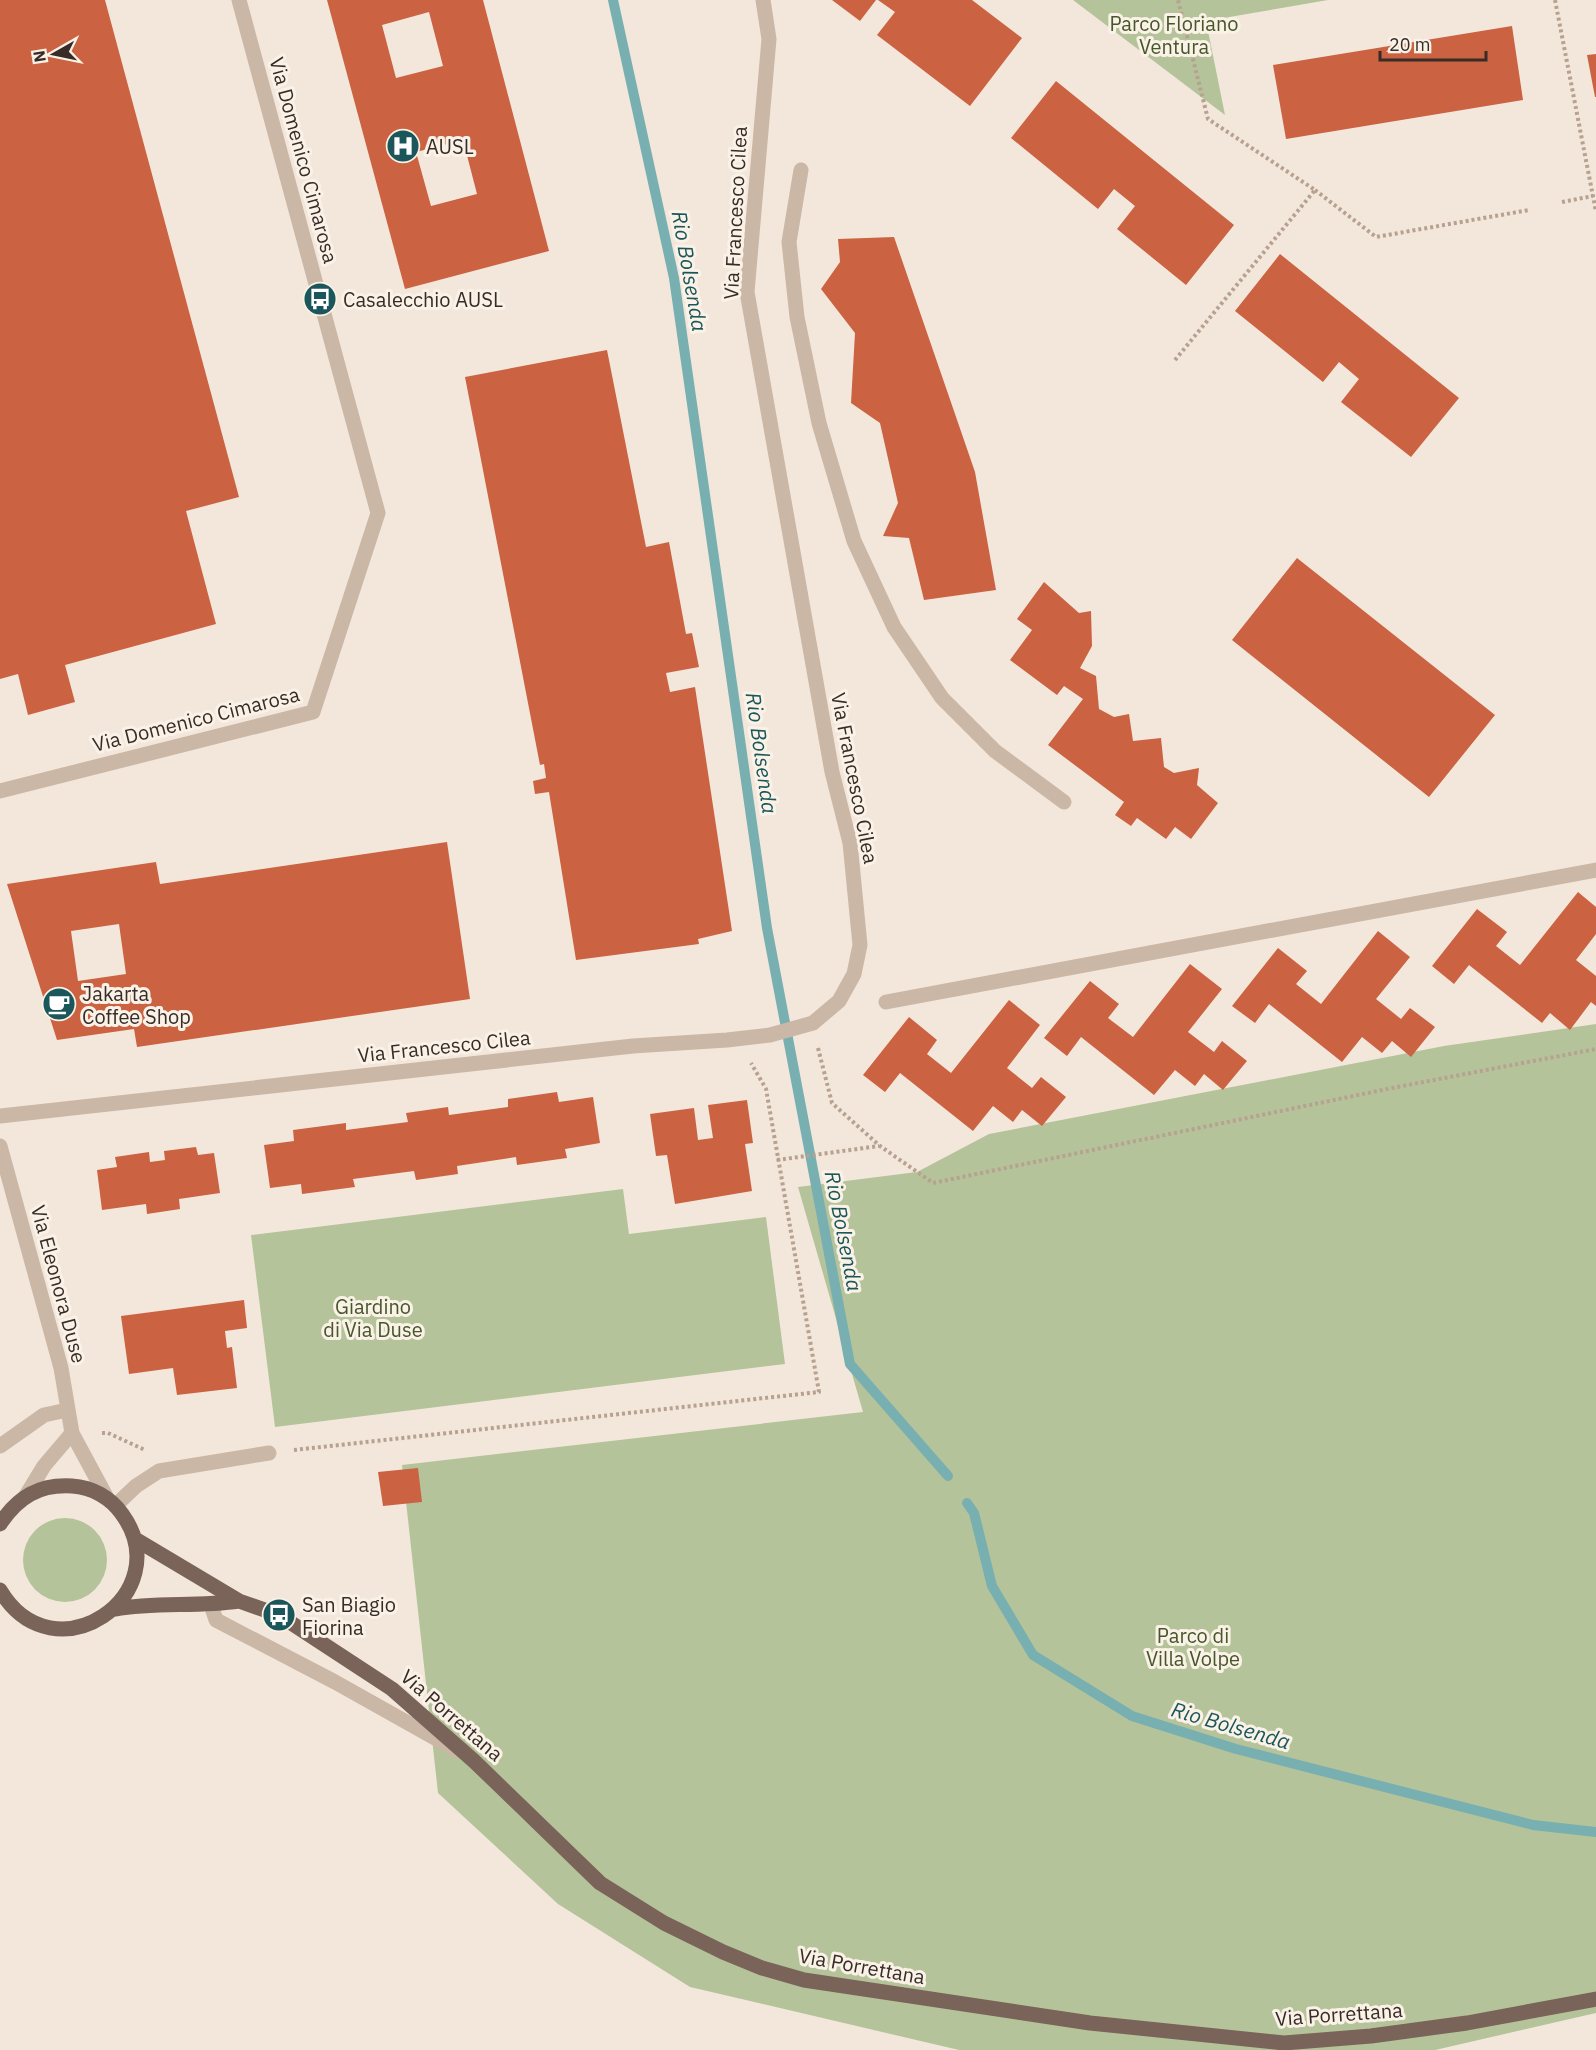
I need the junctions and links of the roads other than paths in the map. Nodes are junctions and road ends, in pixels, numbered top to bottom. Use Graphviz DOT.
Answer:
graph roads {
  1 [pos="239,0"];
  2 [pos="763,0"];
  3 [pos="801,170"];
  4 [pos="0,791"];
  5 [pos="1064,802"];
  6 [pos="1596,870"];
  7 [pos="886,1002"];
  8 [pos="0,1116"];
  9 [pos="0,1146"];
  10 [pos="67,1410"];
  11 [pos="72,1433"];
  12 [pos="0,1446"];
  13 [pos="269,1453"];
  14 [pos="27,1494"];
  15 [pos="111,1502"];
  16 [pos="6,1508"];
  17 [pos="0,1524"];
  18 [pos="135,1539"];
  19 [pos="0,1590"];
  20 [pos="239,1601"];
  21 [pos="212,1605"];
  22 [pos="115,1609"];
  23 [pos="474,1761"];
  24 [pos="1596,1999"];
  1 -- 4 [label="street, Via Domenico Cimarosa"];
  2 -- 8 [label="street, Via Francesco Cilea"];
  3 -- 5 [label="street"];
  6 -- 7 [label="street"];
  9 -- 10 [label="street, Via Eleonora Duse"];
  10 -- 11 [label="street, Via Eleonora Duse"];
  10 -- 12 [label="street"];
  11 -- 14 [label="street"];
  11 -- 15 [label="street, Via Eleonora Duse"];
  13 -- 15 [label="street"];
  14 -- 15 [label="main road"];
  14 -- 16 [label="main road"];
  15 -- 18 [label="main road, Via Porrettana"];
  16 -- 17 [label="main road"];
  18 -- 20 [label="main road, Via Porrettana"];
  18 -- 22 [label="main road, Via Porrettana"];
  19 -- 22 [label="main road, Via Porrettana"];
  20 -- 21 [label="main road, Via Porrettana"];
  20 -- 23 [label="main road, Via Porrettana"];
  21 -- 22 [label="main road, Via Porrettana"];
  21 -- 23 [label="street"];
  23 -- 24 [label="main road, Via Porrettana"];
}
